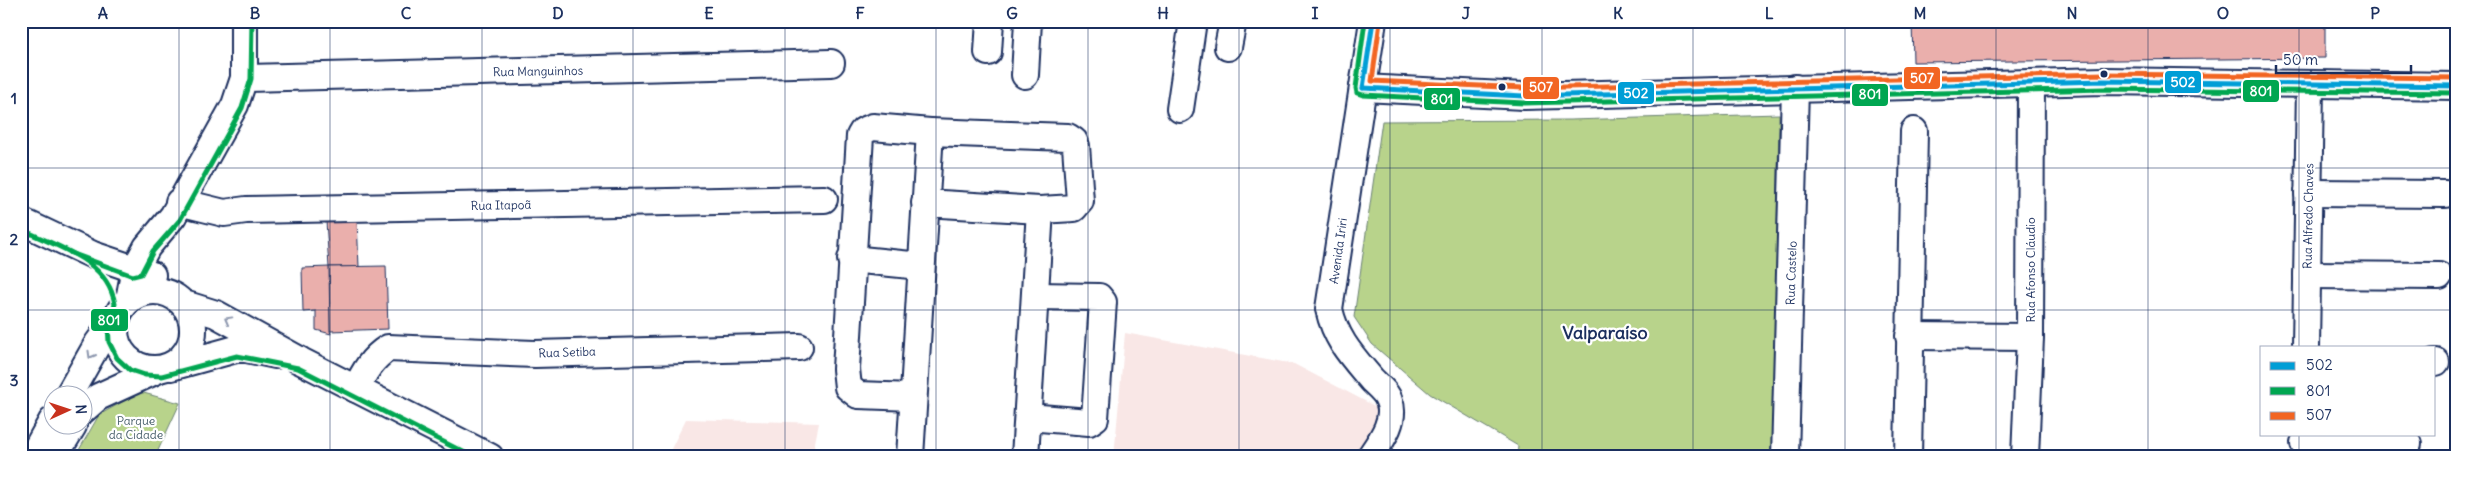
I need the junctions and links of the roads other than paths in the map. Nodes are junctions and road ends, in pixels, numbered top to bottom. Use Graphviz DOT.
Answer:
graph roads {
  1 [pos="244,21"];
  2 [pos="990,21"];
  3 [pos="1028,21"];
  4 [pos="1193,21"];
  5 [pos="1234,21"];
  6 [pos="1373,21"];
  7 [pos="1228,47"];
  8 [pos="988,52"];
  9 [pos="831,63"];
  10 [pos="1024,75"];
  11 [pos="244,78"];
  12 [pos="2031,82"];
  13 [pos="2310,85"];
  14 [pos="2457,86"];
  15 [pos="1363,88"];
  16 [pos="1795,88"];
  17 [pos="1180,109"];
  18 [pos="1914,131"];
  19 [pos="930,132"];
  20 [pos="2308,193"];
  21 [pos="2445,194"];
  22 [pos="824,199"];
  23 [pos="925,203"];
  24 [pos="176,209"];
  25 [pos="1040,210"];
  26 [pos="21,221"];
  27 [pos="93,255"];
  28 [pos="851,259"];
  29 [pos="921,266"];
  30 [pos="2307,275"];
  31 [pos="2439,276"];
  32 [pos="159,285"];
  33 [pos="1036,296"];
  34 [pos="123,308"];
  35 [pos="1909,336"];
  36 [pos="2030,337"];
  37 [pos="2306,346"];
  38 [pos="799,347"];
  39 [pos="301,361"];
  40 [pos="163,369"];
  41 [pos="74,386"];
  42 [pos="356,389"];
  43 [pos="913,397"];
  44 [pos="92,402"];
  45 [pos="1028,417"];
  46 [pos="44,436"];
  47 [pos="67,436"];
  48 [pos="2408,444"];
  49 [pos="2303,445"];
  50 [pos="1030,454"];
  51 [pos="32,457"];
  52 [pos="54,457"];
  53 [pos="490,457"];
  54 [pos="910,457"];
  55 [pos="1370,457"];
  56 [pos="1785,457"];
  57 [pos="1908,457"];
  58 [pos="2025,457"];
  1 -- 11 [label="street"];
  2 -- 8 [label="street"];
  3 -- 10 [label="street"];
  4 -- 17 [label="street"];
  5 -- 7 [label="street"];
  6 -- 15 [label="street, Avenida Iriri"];
  9 -- 11 [label="street, Rua Manguinhos"];
  11 -- 24 [label="street"];
  12 -- 13 [label="street"];
  12 -- 16 [label="street"];
  12 -- 36 [label="street, Rua Afonso Cláudio"];
  13 -- 14 [label="street"];
  13 -- 20 [label="street, Rua Alfredo Chaves"];
  15 -- 16 [label="street"];
  15 -- 55 [label="street, Avenida Iriri"];
  16 -- 56 [label="street, Rua Castelo"];
  18 -- 35 [label="street"];
  19 -- 23 [label="street"];
  19 -- 25 [label="street"];
  19 -- 28 [label="street"];
  20 -- 21 [label="street"];
  20 -- 30 [label="street, Rua Alfredo Chaves"];
  22 -- 24 [label="street, Rua Itapoã"];
  23 -- 25 [label="street"];
  23 -- 29 [label="street"];
  24 -- 32 [label="street"];
  25 -- 33 [label="street"];
  26 -- 27 [label="street"];
  27 -- 32 [label="street"];
  27 -- 34 [label="street"];
  28 -- 29 [label="street"];
  28 -- 43 [label="street"];
  29 -- 43 [label="street"];
  30 -- 31 [label="street"];
  30 -- 37 [label="street, Rua Alfredo Chaves"];
  32 -- 34 [label="street"];
  32 -- 34 [label="street"];
  39 -- 32 [label="street, one-way"];
  32 -- 40 [label="street"];
  33 -- 45 [label="street"];
  33 -- 45 [label="street"];
  34 -- 40 [label="street"];
  34 -- 41 [label="street, one-way"];
  35 -- 36 [label="street"];
  35 -- 57 [label="street"];
  36 -- 58 [label="street, Rua Afonso Cláudio"];
  38 -- 42 [label="street, Rua Setiba"];
  39 -- 40 [label="street"];
  39 -- 42 [label="street"];
  40 -- 44 [label="street"];
  42 -- 53 [label="street"];
  43 -- 54 [label="street"];
  45 -- 50 [label="street"];
  46 -- 51 [label="street"];
  47 -- 52 [label="street"];
  48 -- 49 [label="street"];
}
